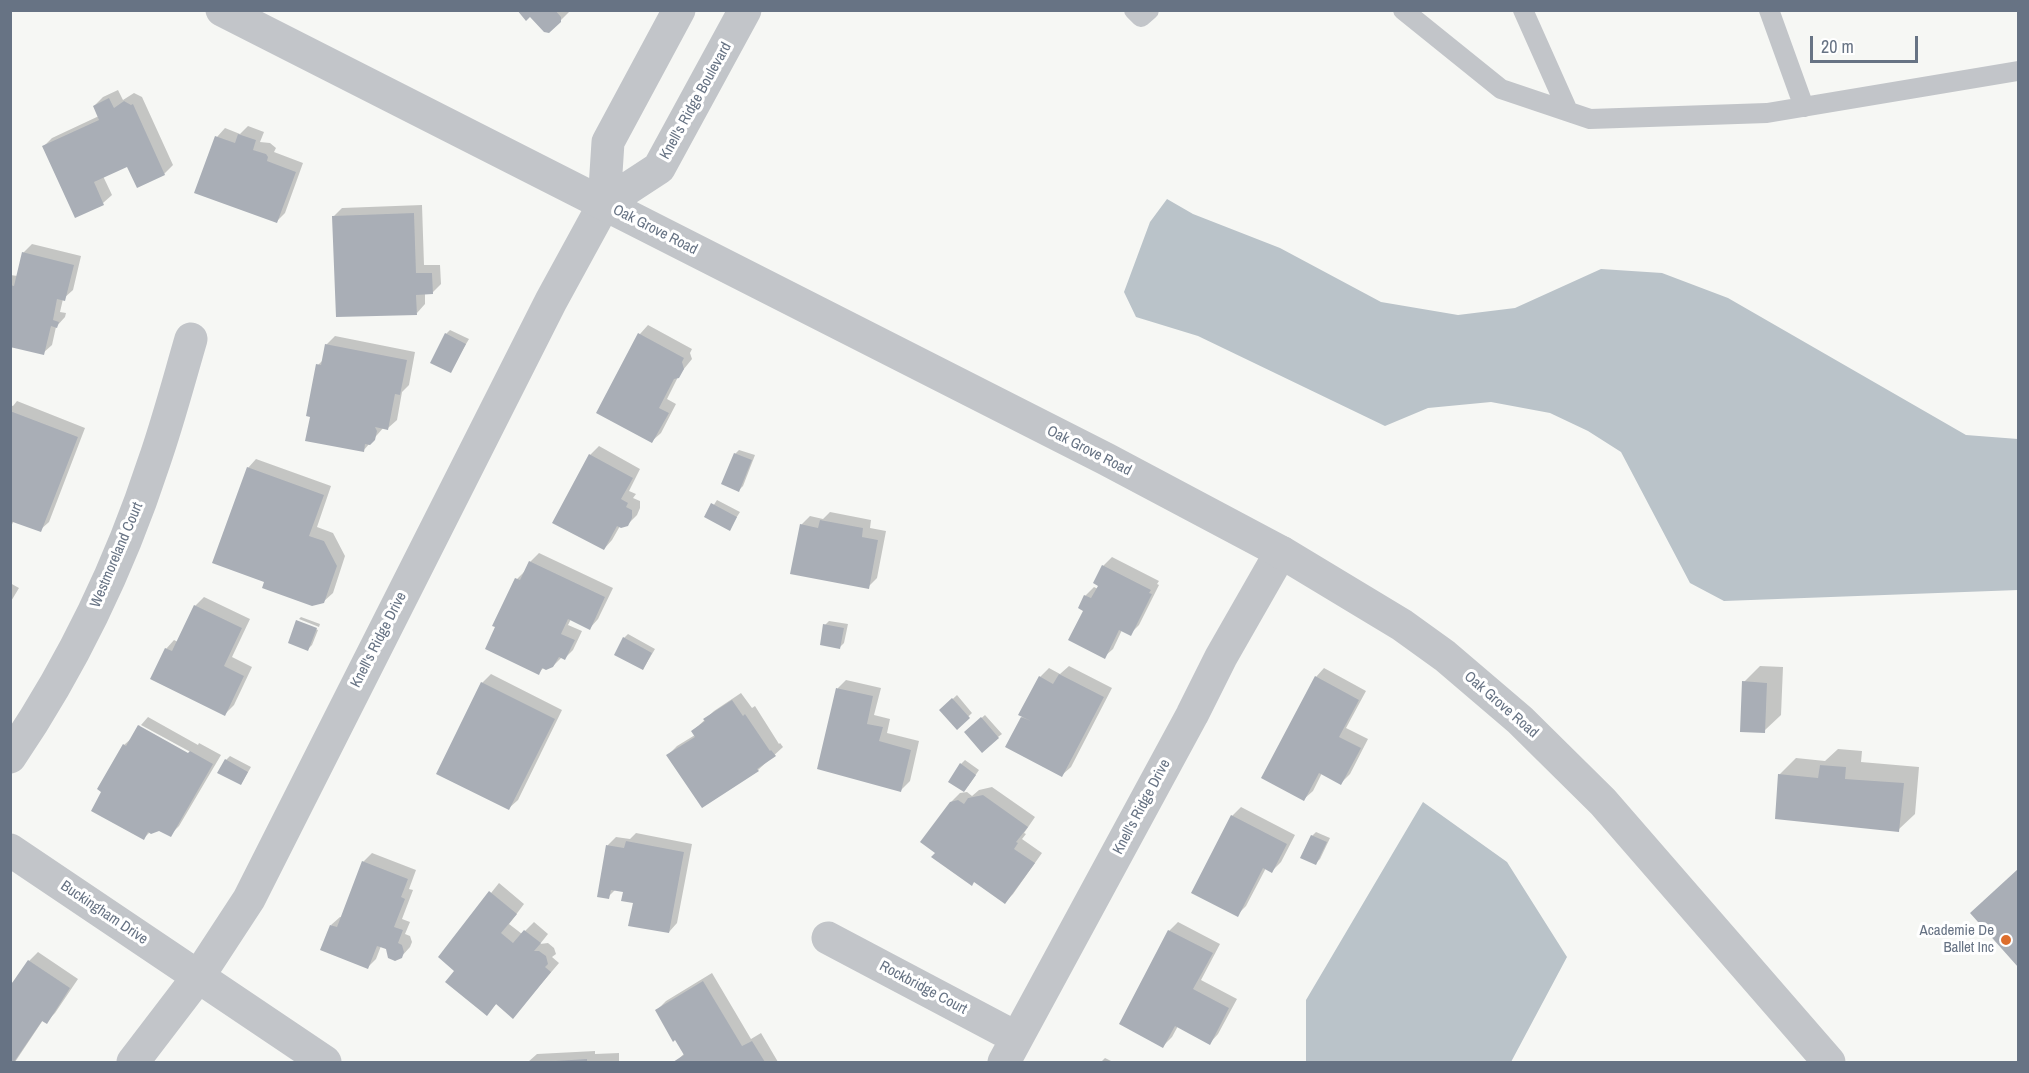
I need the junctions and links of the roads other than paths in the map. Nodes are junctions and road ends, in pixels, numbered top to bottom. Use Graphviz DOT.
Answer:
graph roads {
  1 [pos="222,10"];
  2 [pos="679,10"];
  3 [pos="746,10"];
  4 [pos="1134,10"];
  5 [pos="1149,10"];
  6 [pos="1403,10"];
  7 [pos="1523,10"];
  8 [pos="1769,10"];
  9 [pos="2019,71"];
  10 [pos="1804,107"];
  11 [pos="1568,111"];
  12 [pos="604,204"];
  13 [pos="191,339"];
  14 [pos="1281,552"];
  15 [pos="10,758"];
  16 [pos="10,850"];
  17 [pos="828,938"];
  18 [pos="198,976"];
  19 [pos="1010,1050"];
  20 [pos="133,1062"];
  21 [pos="325,1062"];
  22 [pos="1829,1062"];
  1 -- 12 [label="street, Oak Grove Road"];
  2 -- 12 [label="street"];
  3 -- 12 [label="street, Knell's Ridge Boulevard"];
  4 -- 5 [label="lane"];
  6 -- 11 [label="lane"];
  7 -- 11 [label="lane"];
  8 -- 10 [label="lane"];
  9 -- 10 [label="lane"];
  10 -- 11 [label="lane"];
  12 -- 14 [label="street, Oak Grove Road"];
  12 -- 18 [label="street, Knell's Ridge Drive"];
  13 -- 15 [label="street, Westmoreland Court"];
  14 -- 19 [label="street, Knell's Ridge Drive"];
  14 -- 22 [label="street, Oak Grove Road"];
  16 -- 18 [label="street, Buckingham Drive"];
  17 -- 19 [label="street, Rockbridge Court"];
  18 -- 20 [label="street, Knell's Ridge Drive"];
  18 -- 21 [label="street, Buckingham Drive"];
}
